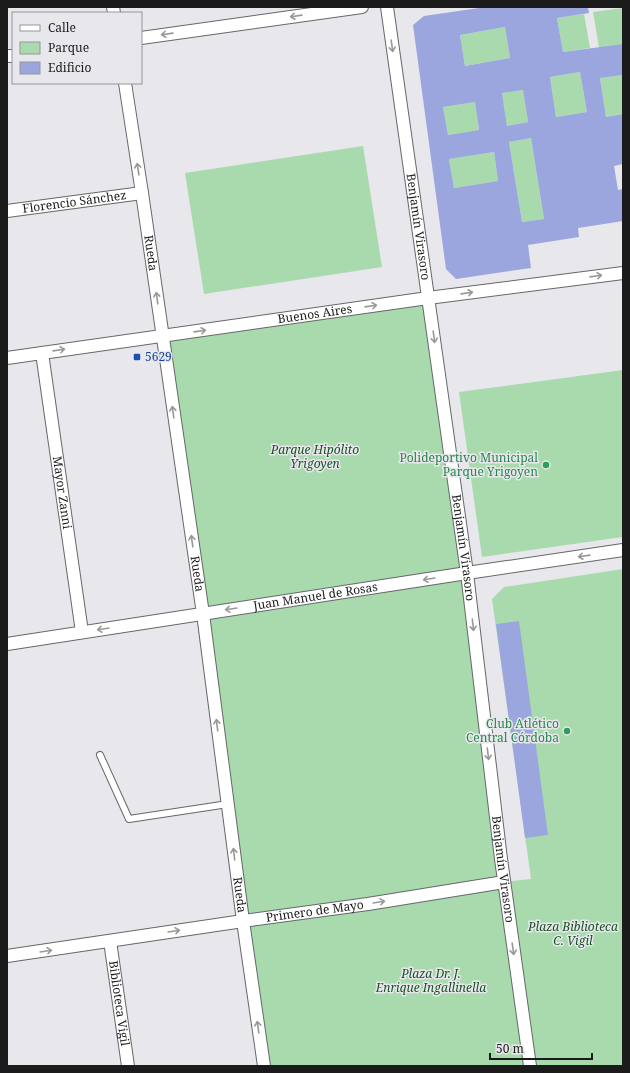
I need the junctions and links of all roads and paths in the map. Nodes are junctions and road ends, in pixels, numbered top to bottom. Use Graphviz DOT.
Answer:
graph roads {
  1 [pos="362,7"];
  2 [pos="387,7"];
  3 [pos="142,38"];
  4 [pos="125,84"];
  5 [pos="142,192"];
  6 [pos="7,211"];
  7 [pos="623,272"];
  8 [pos="428,298"];
  9 [pos="162,336"];
  10 [pos="42,353"];
  11 [pos="7,358"];
  12 [pos="623,550"];
  13 [pos="467,572"];
  14 [pos="203,614"];
  15 [pos="82,632"];
  16 [pos="7,644"];
  17 [pos="100,755"];
  18 [pos="228,804"];
  19 [pos="504,882"];
  20 [pos="243,921"];
  21 [pos="110,941"];
  22 [pos="7,956"];
  23 [pos="128,1066"];
  24 [pos="264,1066"];
  25 [pos="530,1066"];
  1 -- 3 [label="street, one-way"];
  2 -- 8 [label="street, Benjamín Virasoro, one-way"];
  5 -- 4 [label="street, Rueda, one-way"];
  5 -- 6 [label="street, Florencio Sánchez"];
  9 -- 5 [label="street, Rueda, one-way"];
  8 -- 7 [label="street, Buenos Aires, one-way"];
  9 -- 8 [label="street, Buenos Aires, one-way"];
  8 -- 13 [label="street, Benjamín Virasoro, one-way"];
  10 -- 9 [label="street, Buenos Aires, one-way"];
  14 -- 9 [label="street, Rueda, one-way"];
  10 -- 11 [label="street, Buenos Aires"];
  10 -- 15 [label="street, Mayor Zanni"];
  12 -- 13 [label="street, Juan Manuel de Rosas, one-way"];
  13 -- 14 [label="street, Juan Manuel de Rosas, one-way"];
  13 -- 19 [label="street, Benjamín Virasoro, one-way"];
  14 -- 15 [label="street, Juan Manuel de Rosas, one-way"];
  18 -- 14 [label="street, Rueda, one-way"];
  15 -- 16 [label="street, Juan Manuel de Rosas"];
  17 -- 18 [label="lane"];
  20 -- 18 [label="street, Rueda, one-way"];
  20 -- 19 [label="street, Primero de Mayo, one-way"];
  19 -- 25 [label="street, Benjamín Virasoro, one-way"];
  21 -- 20 [label="street, Primero de Mayo, one-way"];
  24 -- 20 [label="street, Rueda, one-way"];
  22 -- 21 [label="street, Primero de Mayo, one-way"];
  21 -- 23 [label="street, Biblioteca Vigil"];
}
